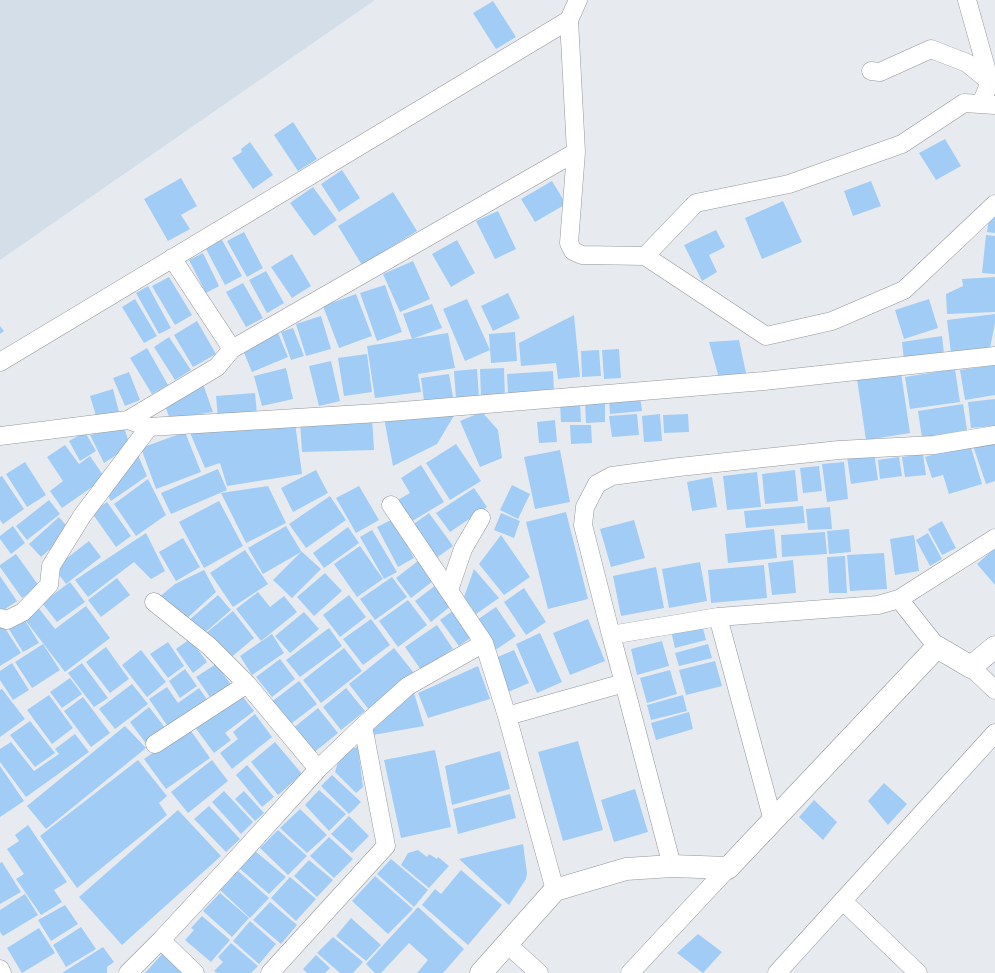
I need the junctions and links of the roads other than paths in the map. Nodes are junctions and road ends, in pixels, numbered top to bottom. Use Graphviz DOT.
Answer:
graph roads {
  1 [pos="578,0"];
  2 [pos="967,0"];
  3 [pos="569,20"];
  4 [pos="871,71"];
  5 [pos="990,82"];
  6 [pos="988,105"];
  7 [pos="576,152"];
  8 [pos="995,204"];
  9 [pos="645,256"];
  10 [pos="172,258"];
  11 [pos="232,349"];
  12 [pos="995,356"];
  13 [pos="0,362"];
  14 [pos="128,420"];
  15 [pos="149,427"];
  16 [pos="995,435"];
  17 [pos="0,436"];
  18 [pos="392,505"];
  19 [pos="481,518"];
  20 [pos="995,538"];
  21 [pos="449,590"];
  22 [pos="899,599"];
  23 [pos="154,602"];
  24 [pos="718,617"];
  25 [pos="0,618"];
  26 [pos="611,635"];
  27 [pos="484,643"];
  28 [pos="937,647"];
  29 [pos="995,647"];
  30 [pos="971,667"];
  31 [pos="624,683"];
  32 [pos="247,684"];
  33 [pos="995,690"];
  34 [pos="507,716"];
  35 [pos="363,726"];
  36 [pos="995,732"];
  37 [pos="155,744"];
  38 [pos="318,770"];
  39 [pos="773,821"];
  40 [pos="672,866"];
  41 [pos="728,868"];
  42 [pos="555,890"];
  43 [pos="843,901"];
  44 [pos="161,940"];
  45 [pos="507,944"];
  46 [pos="0,969"];
  47 [pos="2,973"];
  48 [pos="128,973"];
  49 [pos="195,973"];
  50 [pos="270,973"];
  51 [pos="482,973"];
  52 [pos="539,973"];
  53 [pos="630,973"];
  54 [pos="777,973"];
  55 [pos="918,973"];
  1 -- 3 [label="street"];
  2 -- 5 [label="street"];
  3 -- 7 [label="street"];
  3 -- 10 [label="street"];
  4 -- 5 [label="street"];
  5 -- 6 [label="street"];
  6 -- 9 [label="street"];
  7 -- 9 [label="street"];
  7 -- 11 [label="street"];
  8 -- 9 [label="street"];
  10 -- 11 [label="street"];
  10 -- 13 [label="street"];
  11 -- 14 [label="street"];
  12 -- 15 [label="street"];
  14 -- 15 [label="street"];
  14 -- 17 [label="street"];
  15 -- 25 [label="street"];
  16 -- 26 [label="street"];
  18 -- 21 [label="street"];
  19 -- 21 [label="street"];
  20 -- 22 [label="street"];
  21 -- 27 [label="street"];
  22 -- 24 [label="street"];
  22 -- 28 [label="street"];
  23 -- 32 [label="street"];
  24 -- 26 [label="street"];
  24 -- 39 [label="street"];
  26 -- 31 [label="street"];
  27 -- 34 [label="street"];
  27 -- 35 [label="street"];
  28 -- 30 [label="street"];
  28 -- 39 [label="street"];
  29 -- 30 [label="street"];
  30 -- 33 [label="street"];
  31 -- 34 [label="street"];
  31 -- 40 [label="street"];
  32 -- 37 [label="street"];
  32 -- 38 [label="street"];
  34 -- 42 [label="street"];
  35 -- 38 [label="street"];
  35 -- 50 [label="street"];
  36 -- 43 [label="street"];
  38 -- 44 [label="street"];
  39 -- 41 [label="street"];
  40 -- 41 [label="street"];
  40 -- 42 [label="street"];
  41 -- 53 [label="street"];
  42 -- 45 [label="street"];
  43 -- 54 [label="street"];
  43 -- 55 [label="street"];
  44 -- 48 [label="street"];
  44 -- 49 [label="street"];
  45 -- 51 [label="street"];
  45 -- 52 [label="street"];
  46 -- 47 [label="street"];
}
